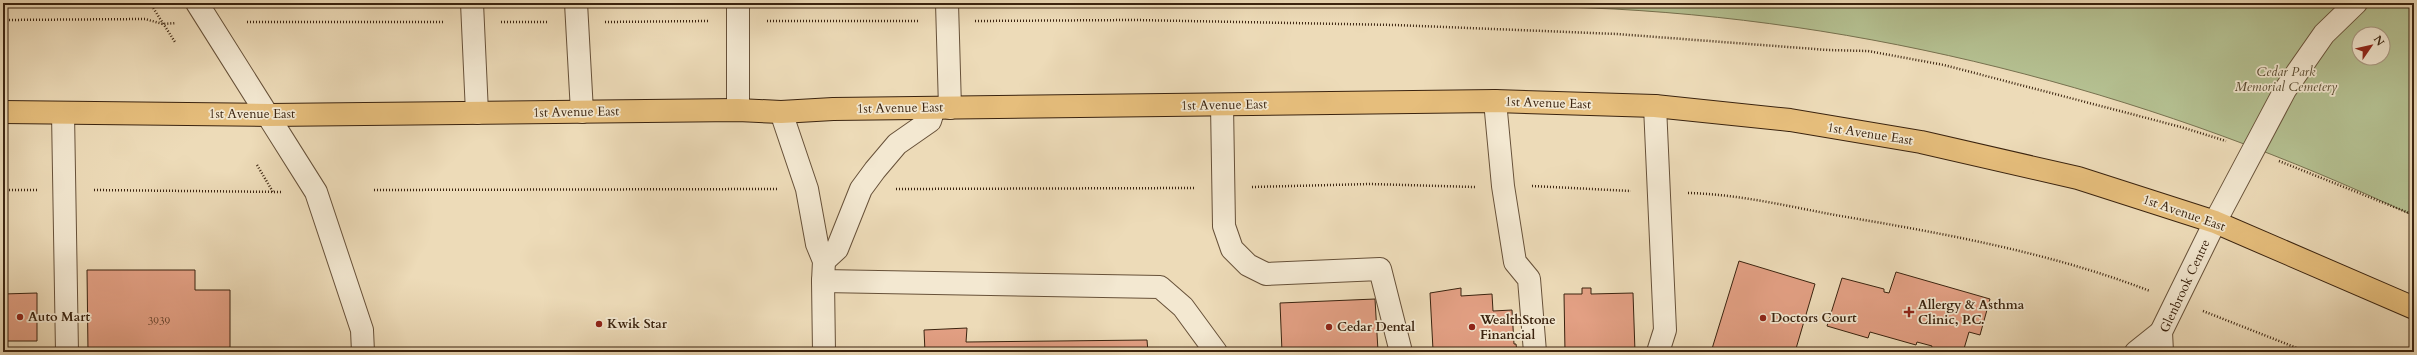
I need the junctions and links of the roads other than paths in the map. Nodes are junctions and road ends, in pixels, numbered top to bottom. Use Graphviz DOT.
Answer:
graph roads {
  1 [pos="197,3"];
  2 [pos="2356,3"];
  3 [pos="473,12"];
  4 [pos="577,12"];
  5 [pos="738,12"];
  6 [pos="948,12"];
  7 [pos="1496,101"];
  8 [pos="1222,105"];
  9 [pos="1655,106"];
  10 [pos="942,108"];
  11 [pos="738,110"];
  12 [pos="3,112"];
  13 [pos="62,112"];
  14 [pos="582,112"];
  15 [pos="781,112"];
  16 [pos="477,113"];
  17 [pos="269,115"];
  18 [pos="2215,222"];
  19 [pos="824,271"];
  20 [pos="2414,308"];
  21 [pos="2161,342"];
  22 [pos="67,352"];
  23 [pos="363,352"];
  24 [pos="824,352"];
  25 [pos="1216,352"];
  26 [pos="1401,352"];
  27 [pos="1535,352"];
  28 [pos="1658,352"];
  29 [pos="2136,352"];
  1 -- 17 [label="street"];
  2 -- 18 [label="street, Glenbrook Centre"];
  3 -- 16 [label="street"];
  4 -- 14 [label="street"];
  5 -- 11 [label="street"];
  6 -- 10 [label="street"];
  7 -- 8 [label="main road, 1st Avenue East"];
  7 -- 9 [label="main road, 1st Avenue East"];
  7 -- 27 [label="street"];
  8 -- 10 [label="main road, 1st Avenue East"];
  8 -- 26 [label="street"];
  9 -- 18 [label="main road, 1st Avenue East"];
  9 -- 28 [label="street"];
  10 -- 15 [label="main road, 1st Avenue East"];
  10 -- 19 [label="street"];
  11 -- 14 [label="main road, 1st Avenue East"];
  11 -- 15 [label="main road, 1st Avenue East"];
  12 -- 13 [label="main road, 1st Avenue East"];
  13 -- 17 [label="main road, 1st Avenue East"];
  13 -- 22 [label="street"];
  14 -- 16 [label="main road, 1st Avenue East"];
  15 -- 19 [label="street"];
  16 -- 17 [label="main road, 1st Avenue East"];
  17 -- 23 [label="street"];
  18 -- 20 [label="main road, 1st Avenue East"];
  18 -- 21 [label="street, Glenbrook Centre"];
  19 -- 24 [label="street"];
  19 -- 25 [label="street"];
  21 -- 29 [label="street"];
}
